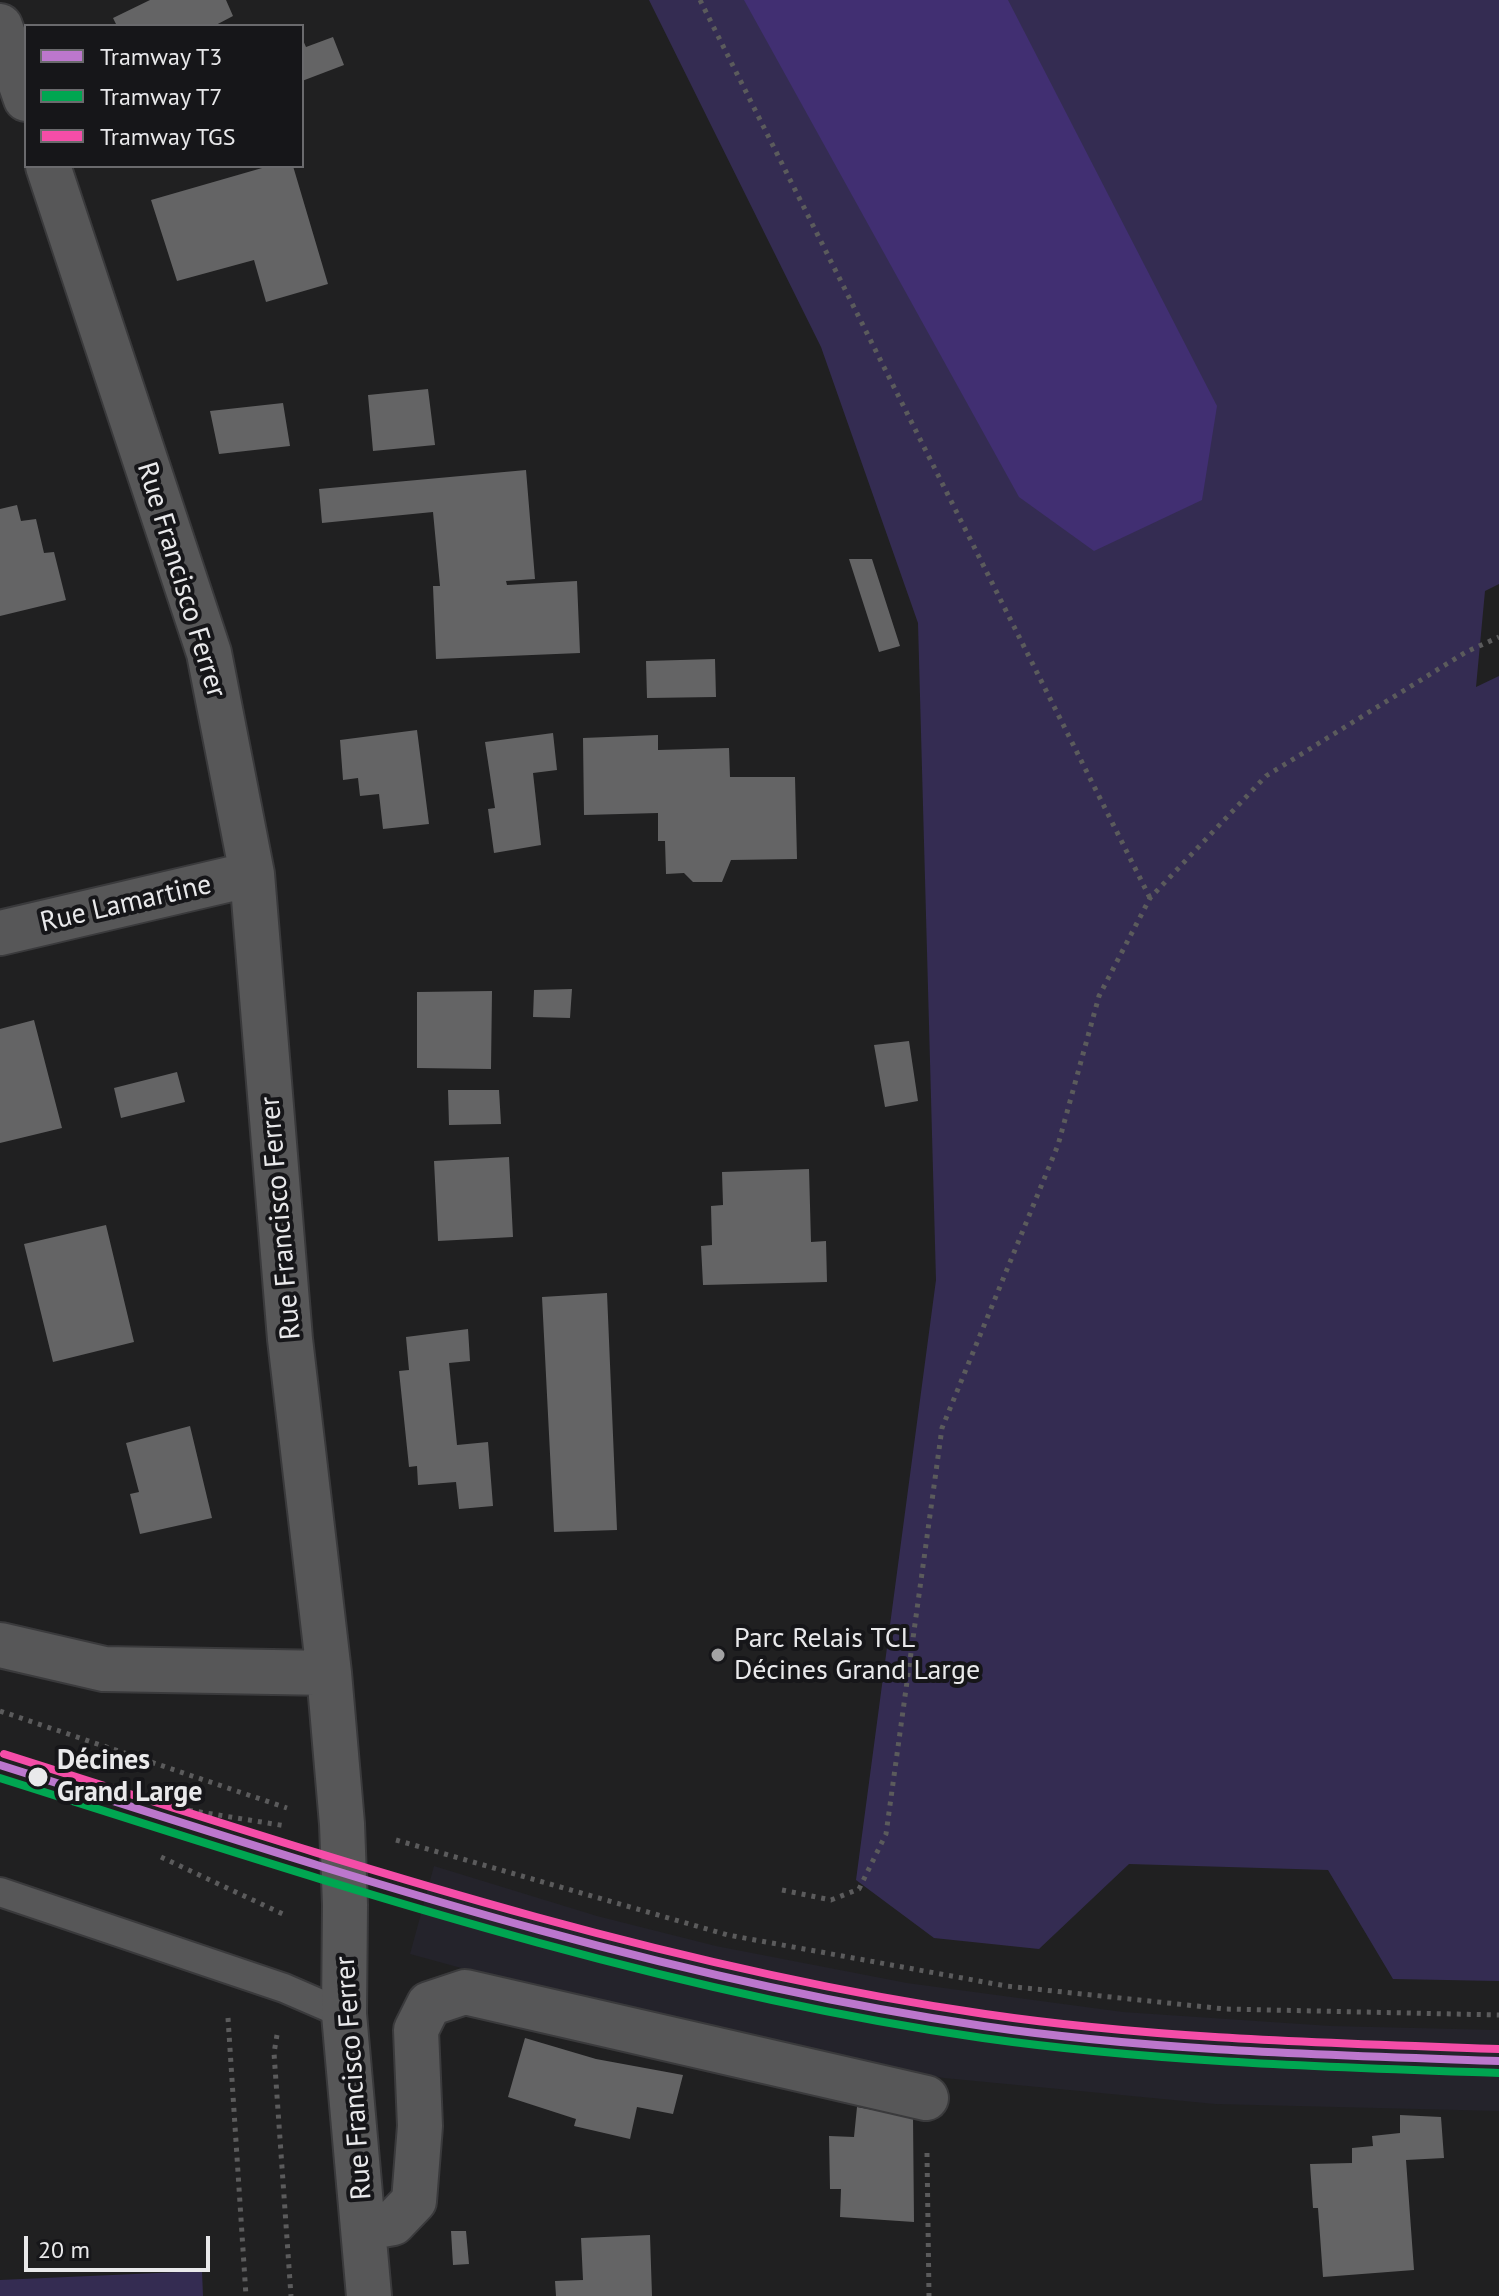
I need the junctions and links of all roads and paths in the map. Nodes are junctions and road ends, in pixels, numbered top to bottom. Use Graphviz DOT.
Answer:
graph roads {
  1 [pos="700,0"];
  2 [pos="0,26"];
  3 [pos="24,93"];
  4 [pos="49,168"];
  5 [pos="1499,637"];
  6 [pos="252,874"];
  7 [pos="1150,898"];
  8 [pos="0,933"];
  9 [pos="0,1645"];
  10 [pos="329,1673"];
  11 [pos="0,1711"];
  12 [pos="169,1807"];
  13 [pos="342,1824"];
  14 [pos="286,1826"];
  15 [pos="161,1857"];
  16 [pos="782,1890"];
  17 [pos="0,1892"];
  18 [pos="287,1916"];
  19 [pos="237,1972"];
  20 [pos="284,1988"];
  21 [pos="344,2014"];
  22 [pos="1499,2015"];
  23 [pos="926,2098"];
  24 [pos="365,2228"];
  25 [pos="246,2296"];
  26 [pos="291,2296"];
  27 [pos="369,2296"];
  28 [pos="929,2296"];
  1 -- 7 [label="path"];
  2 -- 3 [label="street"];
  4 -- 6 [label="street, Rue Francisco Ferrer"];
  5 -- 7 [label="path"];
  6 -- 8 [label="street, Rue Lamartine"];
  6 -- 10 [label="street, Rue Francisco Ferrer"];
  7 -- 16 [label="path"];
  9 -- 10 [label="street"];
  10 -- 13 [label="street, Rue Francisco Ferrer"];
  11 -- 13 [label="path"];
  12 -- 14 [label="path"];
  13 -- 21 [label="street, Rue Francisco Ferrer"];
  13 -- 22 [label="path"];
  15 -- 18 [label="path"];
  17 -- 19 [label="lane"];
  19 -- 20 [label="lane"];
  19 -- 25 [label="path"];
  20 -- 21 [label="lane"];
  20 -- 26 [label="path"];
  21 -- 24 [label="street, Rue Francisco Ferrer"];
  23 -- 24 [label="street"];
  23 -- 28 [label="path"];
  24 -- 27 [label="street, Rue Francisco Ferrer"];
}
